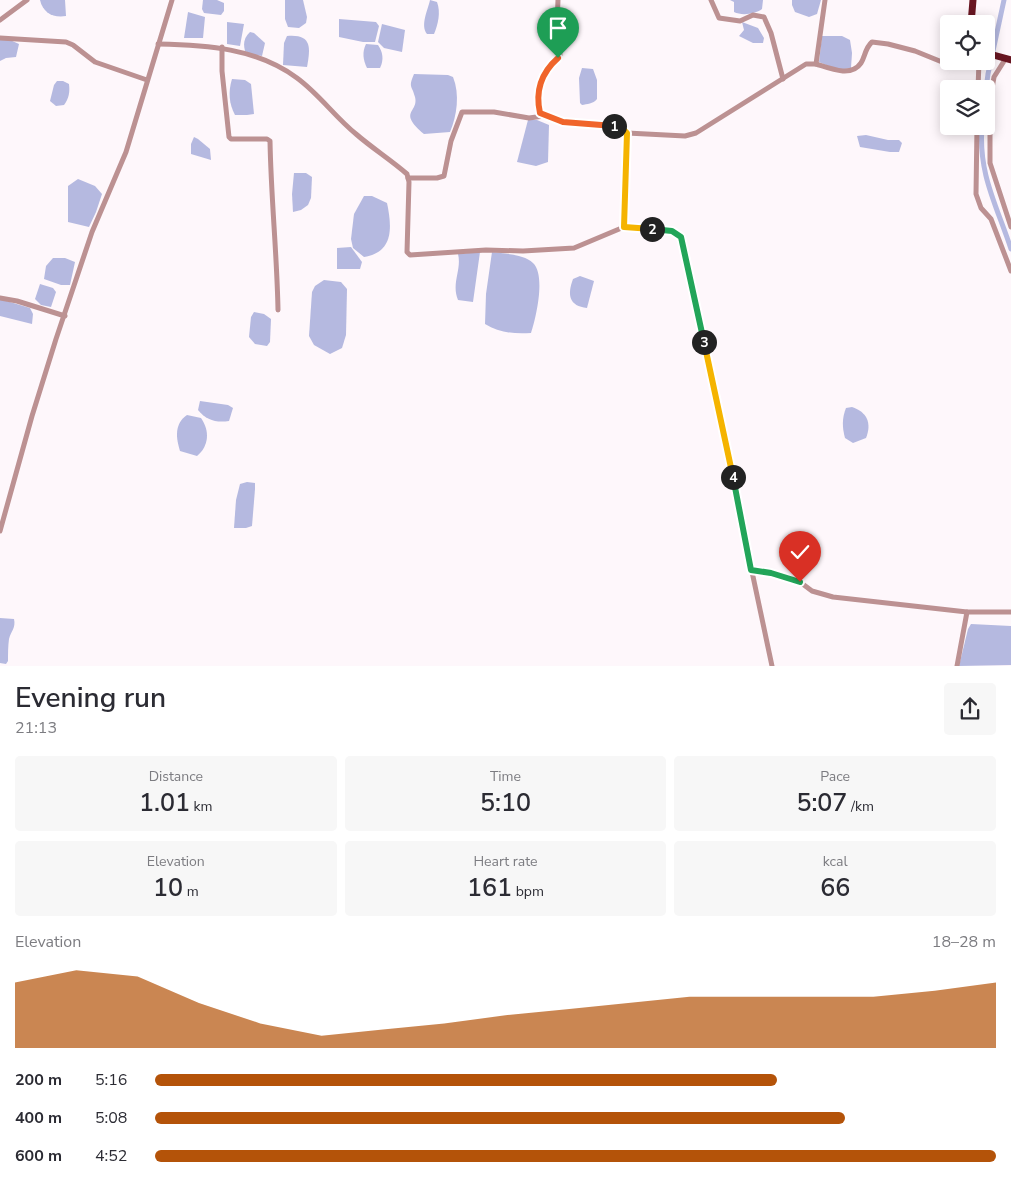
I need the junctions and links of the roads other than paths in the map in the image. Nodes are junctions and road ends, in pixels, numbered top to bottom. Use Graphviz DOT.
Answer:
graph roads {
  1 [pos="27,0"];
  2 [pos="172,0"];
  3 [pos="558,0"];
  4 [pos="712,0"];
  5 [pos="825,0"];
  6 [pos="973,0"];
  7 [pos="972,15"];
  8 [pos="0,20"];
  9 [pos="0,38"];
  10 [pos="158,44"];
  11 [pos="222,48"];
  12 [pos="1006,59"];
  13 [pos="940,61"];
  14 [pos="816,64"];
  15 [pos="783,79"];
  16 [pos="147,80"];
  17 [pos="544,116"];
  18 [pos="627,133"];
  19 [pos="977,135"];
  20 [pos="408,178"];
  21 [pos="624,227"];
  22 [pos="1011,227"];
  23 [pos="1011,271"];
  24 [pos="0,298"];
  25 [pos="278,310"];
  26 [pos="65,316"];
  27 [pos="0,531"];
  28 [pos="751,570"];
  29 [pos="967,612"];
  30 [pos="1011,612"];
  31 [pos="772,666"];
  32 [pos="957,666"];
  1 -- 8 [label="street"];
  2 -- 10 [label="street"];
  3 -- 17 [label="street"];
  4 -- 15 [label="street"];
  5 -- 14 [label="street"];
  6 -- 7 [label="highway"];
  9 -- 16 [label="street"];
  10 -- 11 [label="street"];
  10 -- 16 [label="street"];
  11 -- 20 [label="street"];
  11 -- 25 [label="street"];
  12 -- 22 [label="street"];
  13 -- 14 [label="street"];
  14 -- 15 [label="street"];
  15 -- 18 [label="street"];
  16 -- 26 [label="street"];
  17 -- 18 [label="street"];
  17 -- 20 [label="street"];
  18 -- 21 [label="street"];
  19 -- 23 [label="street"];
  20 -- 21 [label="street"];
  21 -- 28 [label="street"];
  24 -- 26 [label="street"];
  26 -- 27 [label="street"];
  28 -- 29 [label="street"];
  28 -- 31 [label="street"];
  29 -- 30 [label="street"];
  29 -- 32 [label="street"];
}
